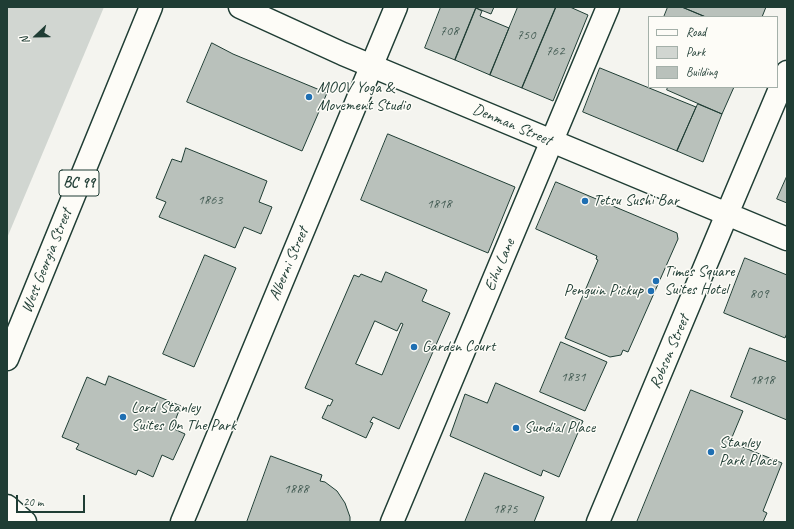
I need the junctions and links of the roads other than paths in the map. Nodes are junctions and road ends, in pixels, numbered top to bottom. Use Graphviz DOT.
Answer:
graph roads {
  1 [pos="152,7"];
  2 [pos="240,7"];
  3 [pos="396,7"];
  4 [pos="608,7"];
  5 [pos="372,66"];
  6 [pos="787,72"];
  7 [pos="552,142"];
  8 [pos="727,214"];
  9 [pos="787,239"];
  10 [pos="7,359"];
  11 [pos="7,506"];
  12 [pos="25,522"];
  13 [pos="182,522"];
  14 [pos="392,522"];
  15 [pos="598,522"];
  1 -- 10 [label="main road, West Georgia Street / BC 99"];
  2 -- 5 [label="main road, Denman Street"];
  3 -- 5 [label="main road, Alberni Street"];
  4 -- 7 [label="main road, Eihu Lane"];
  5 -- 7 [label="main road, Denman Street"];
  5 -- 13 [label="main road, Alberni Street"];
  6 -- 8 [label="main road, Robson Street"];
  7 -- 8 [label="main road, Denman Street"];
  7 -- 14 [label="main road, Eihu Lane"];
  8 -- 9 [label="main road, Denman Street"];
  8 -- 15 [label="main road, Robson Street"];
  11 -- 12 [label="main road"];
}
